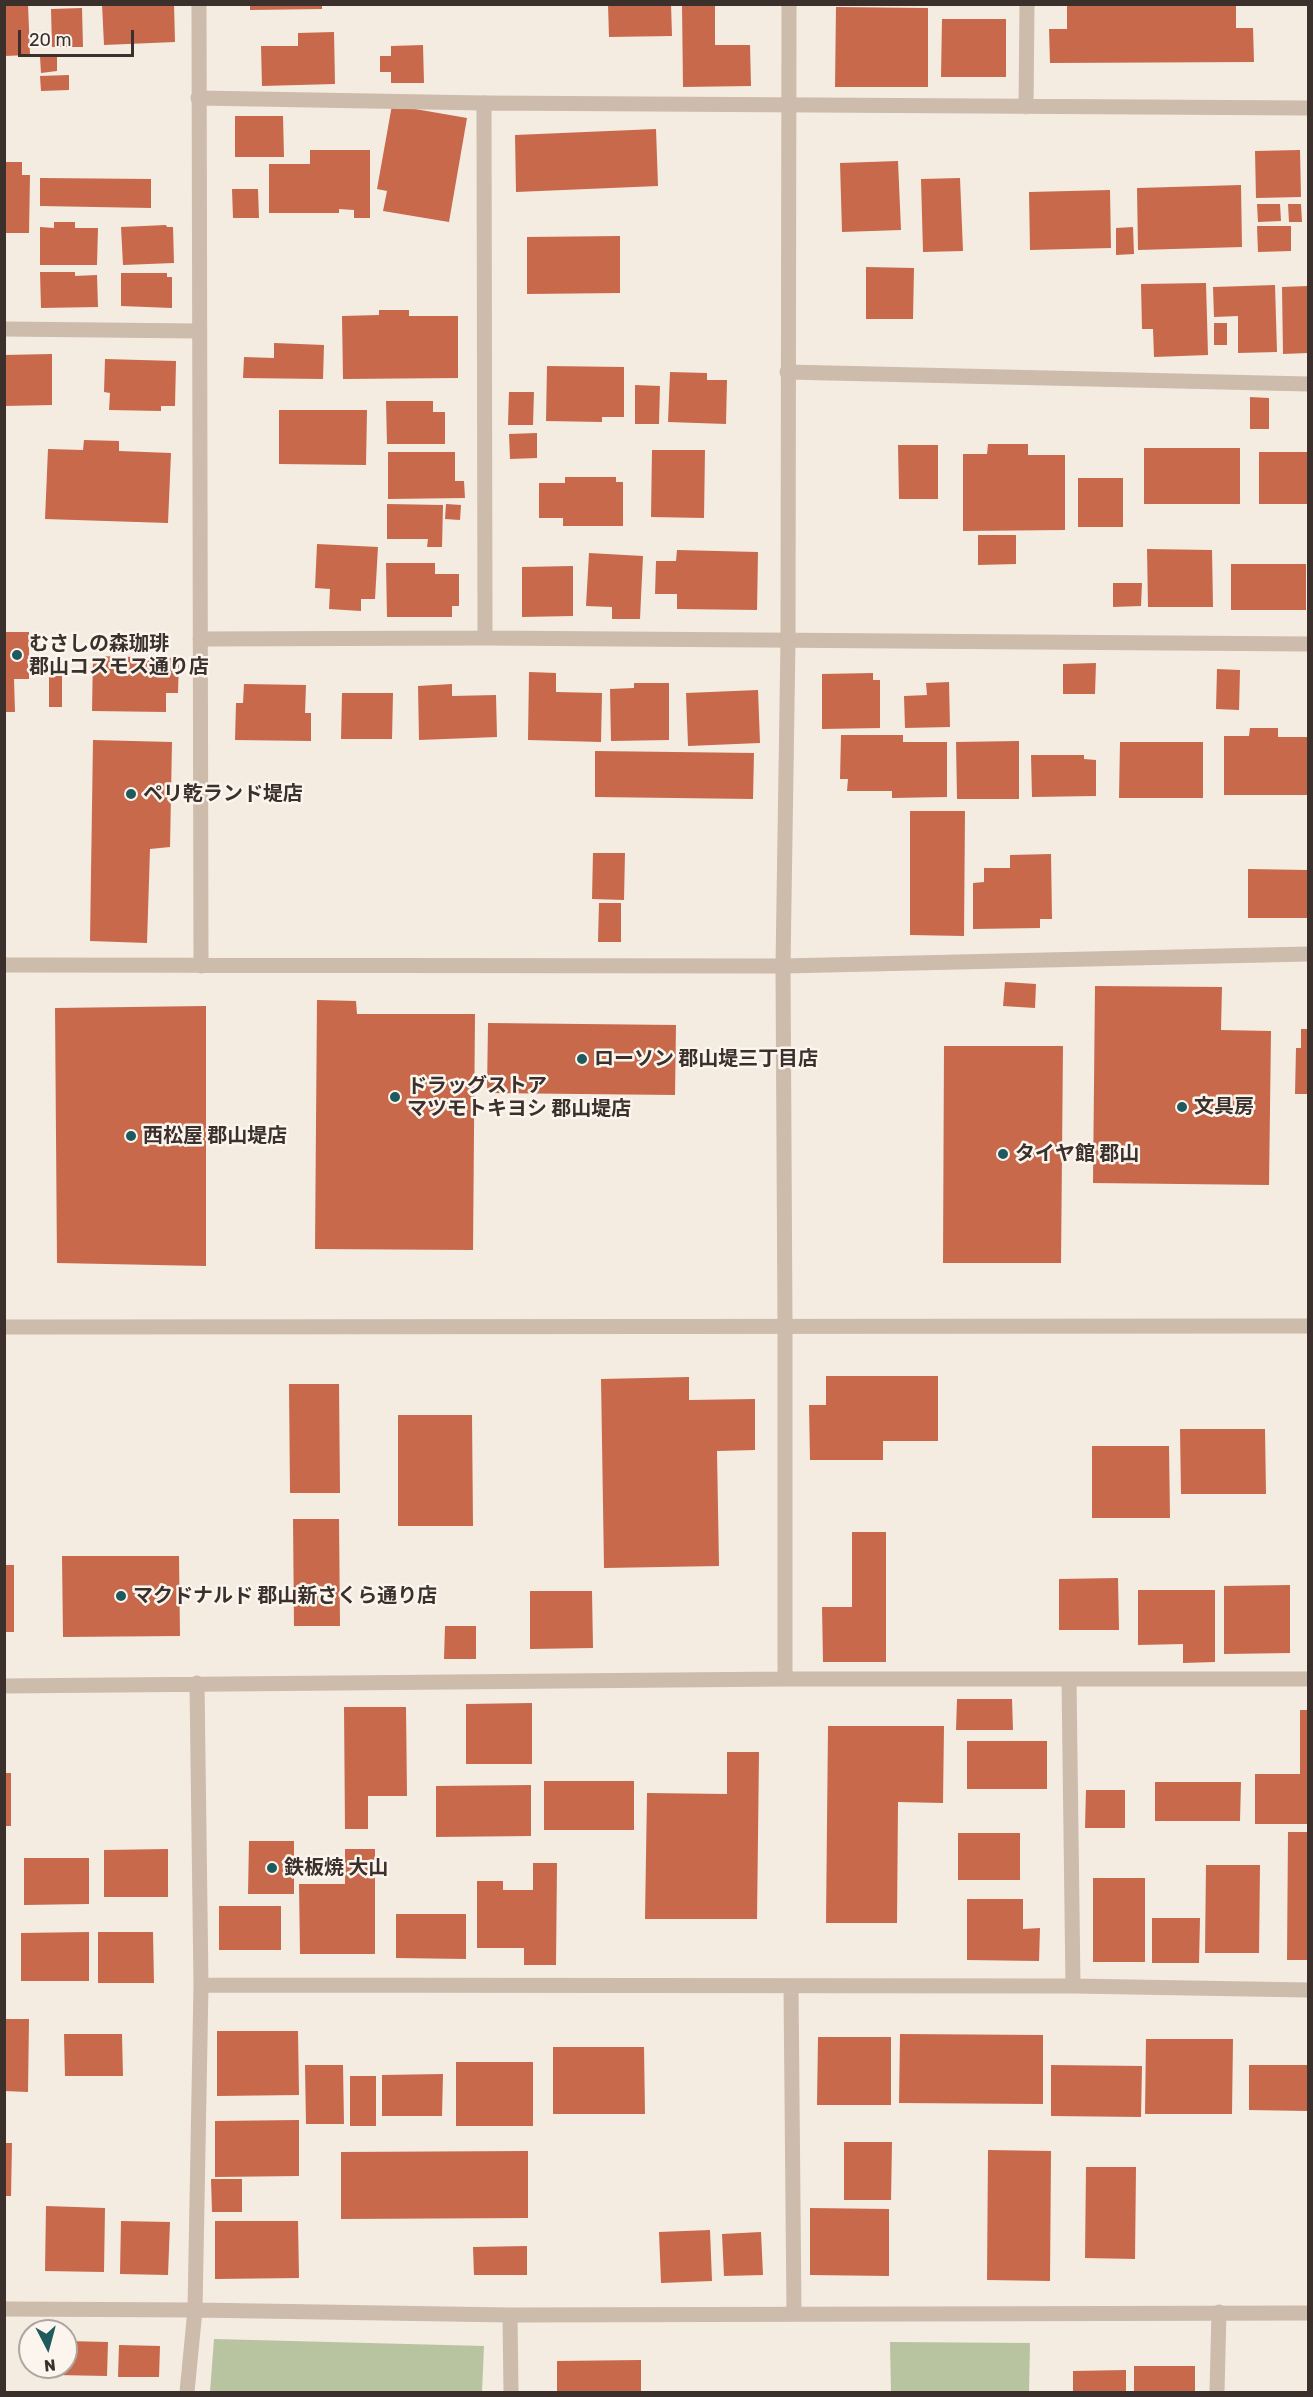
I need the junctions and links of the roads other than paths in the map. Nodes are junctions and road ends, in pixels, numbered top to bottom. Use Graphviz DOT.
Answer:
graph roads {
  1 [pos="199,4"];
  2 [pos="789,4"];
  3 [pos="1027,4"];
  4 [pos="198,98"];
  5 [pos="484,104"];
  6 [pos="790,106"];
  7 [pos="1026,107"];
  8 [pos="1308,108"];
  9 [pos="4,329"];
  10 [pos="198,331"];
  11 [pos="787,372"];
  12 [pos="1308,384"];
  13 [pos="484,638"];
  14 [pos="200,639"];
  15 [pos="788,640"];
  16 [pos="1308,644"];
  17 [pos="1308,954"];
  18 [pos="4,965"];
  19 [pos="201,966"];
  20 [pos="783,966"];
  21 [pos="785,1326"];
  22 [pos="1308,1326"];
  23 [pos="4,1327"];
  24 [pos="785,1679"];
  25 [pos="1308,1679"];
  26 [pos="1069,1680"];
  27 [pos="197,1683"];
  28 [pos="4,1686"];
  29 [pos="201,1985"];
  30 [pos="791,1986"];
  31 [pos="1073,1986"];
  32 [pos="1308,1990"];
  33 [pos="4,2309"];
  34 [pos="195,2310"];
  35 [pos="1219,2312"];
  36 [pos="1308,2313"];
  37 [pos="794,2314"];
  38 [pos="510,2315"];
  39 [pos="187,2392"];
  40 [pos="511,2392"];
  41 [pos="1217,2392"];
  1 -- 4 [label="street"];
  2 -- 6 [label="street"];
  3 -- 7 [label="street"];
  4 -- 5 [label="street"];
  4 -- 10 [label="street"];
  5 -- 6 [label="street"];
  5 -- 13 [label="street"];
  6 -- 7 [label="street"];
  6 -- 11 [label="street"];
  7 -- 8 [label="street"];
  9 -- 10 [label="street"];
  10 -- 14 [label="street"];
  11 -- 12 [label="street"];
  11 -- 15 [label="street"];
  13 -- 14 [label="street"];
  13 -- 15 [label="street"];
  14 -- 19 [label="street"];
  15 -- 16 [label="street"];
  15 -- 20 [label="street"];
  17 -- 20 [label="street"];
  18 -- 19 [label="street"];
  19 -- 20 [label="street"];
  20 -- 21 [label="street"];
  21 -- 22 [label="street"];
  21 -- 23 [label="street"];
  21 -- 24 [label="street"];
  24 -- 26 [label="street"];
  24 -- 27 [label="street"];
  25 -- 26 [label="street"];
  26 -- 31 [label="street"];
  27 -- 28 [label="street"];
  27 -- 29 [label="street"];
  29 -- 30 [label="street"];
  29 -- 34 [label="street"];
  30 -- 31 [label="street"];
  30 -- 37 [label="street"];
  31 -- 32 [label="street"];
  33 -- 34 [label="street"];
  34 -- 38 [label="street"];
  34 -- 39 [label="street"];
  35 -- 36 [label="street"];
  35 -- 37 [label="street"];
  35 -- 41 [label="street"];
  37 -- 38 [label="street"];
  38 -- 40 [label="street"];
}
